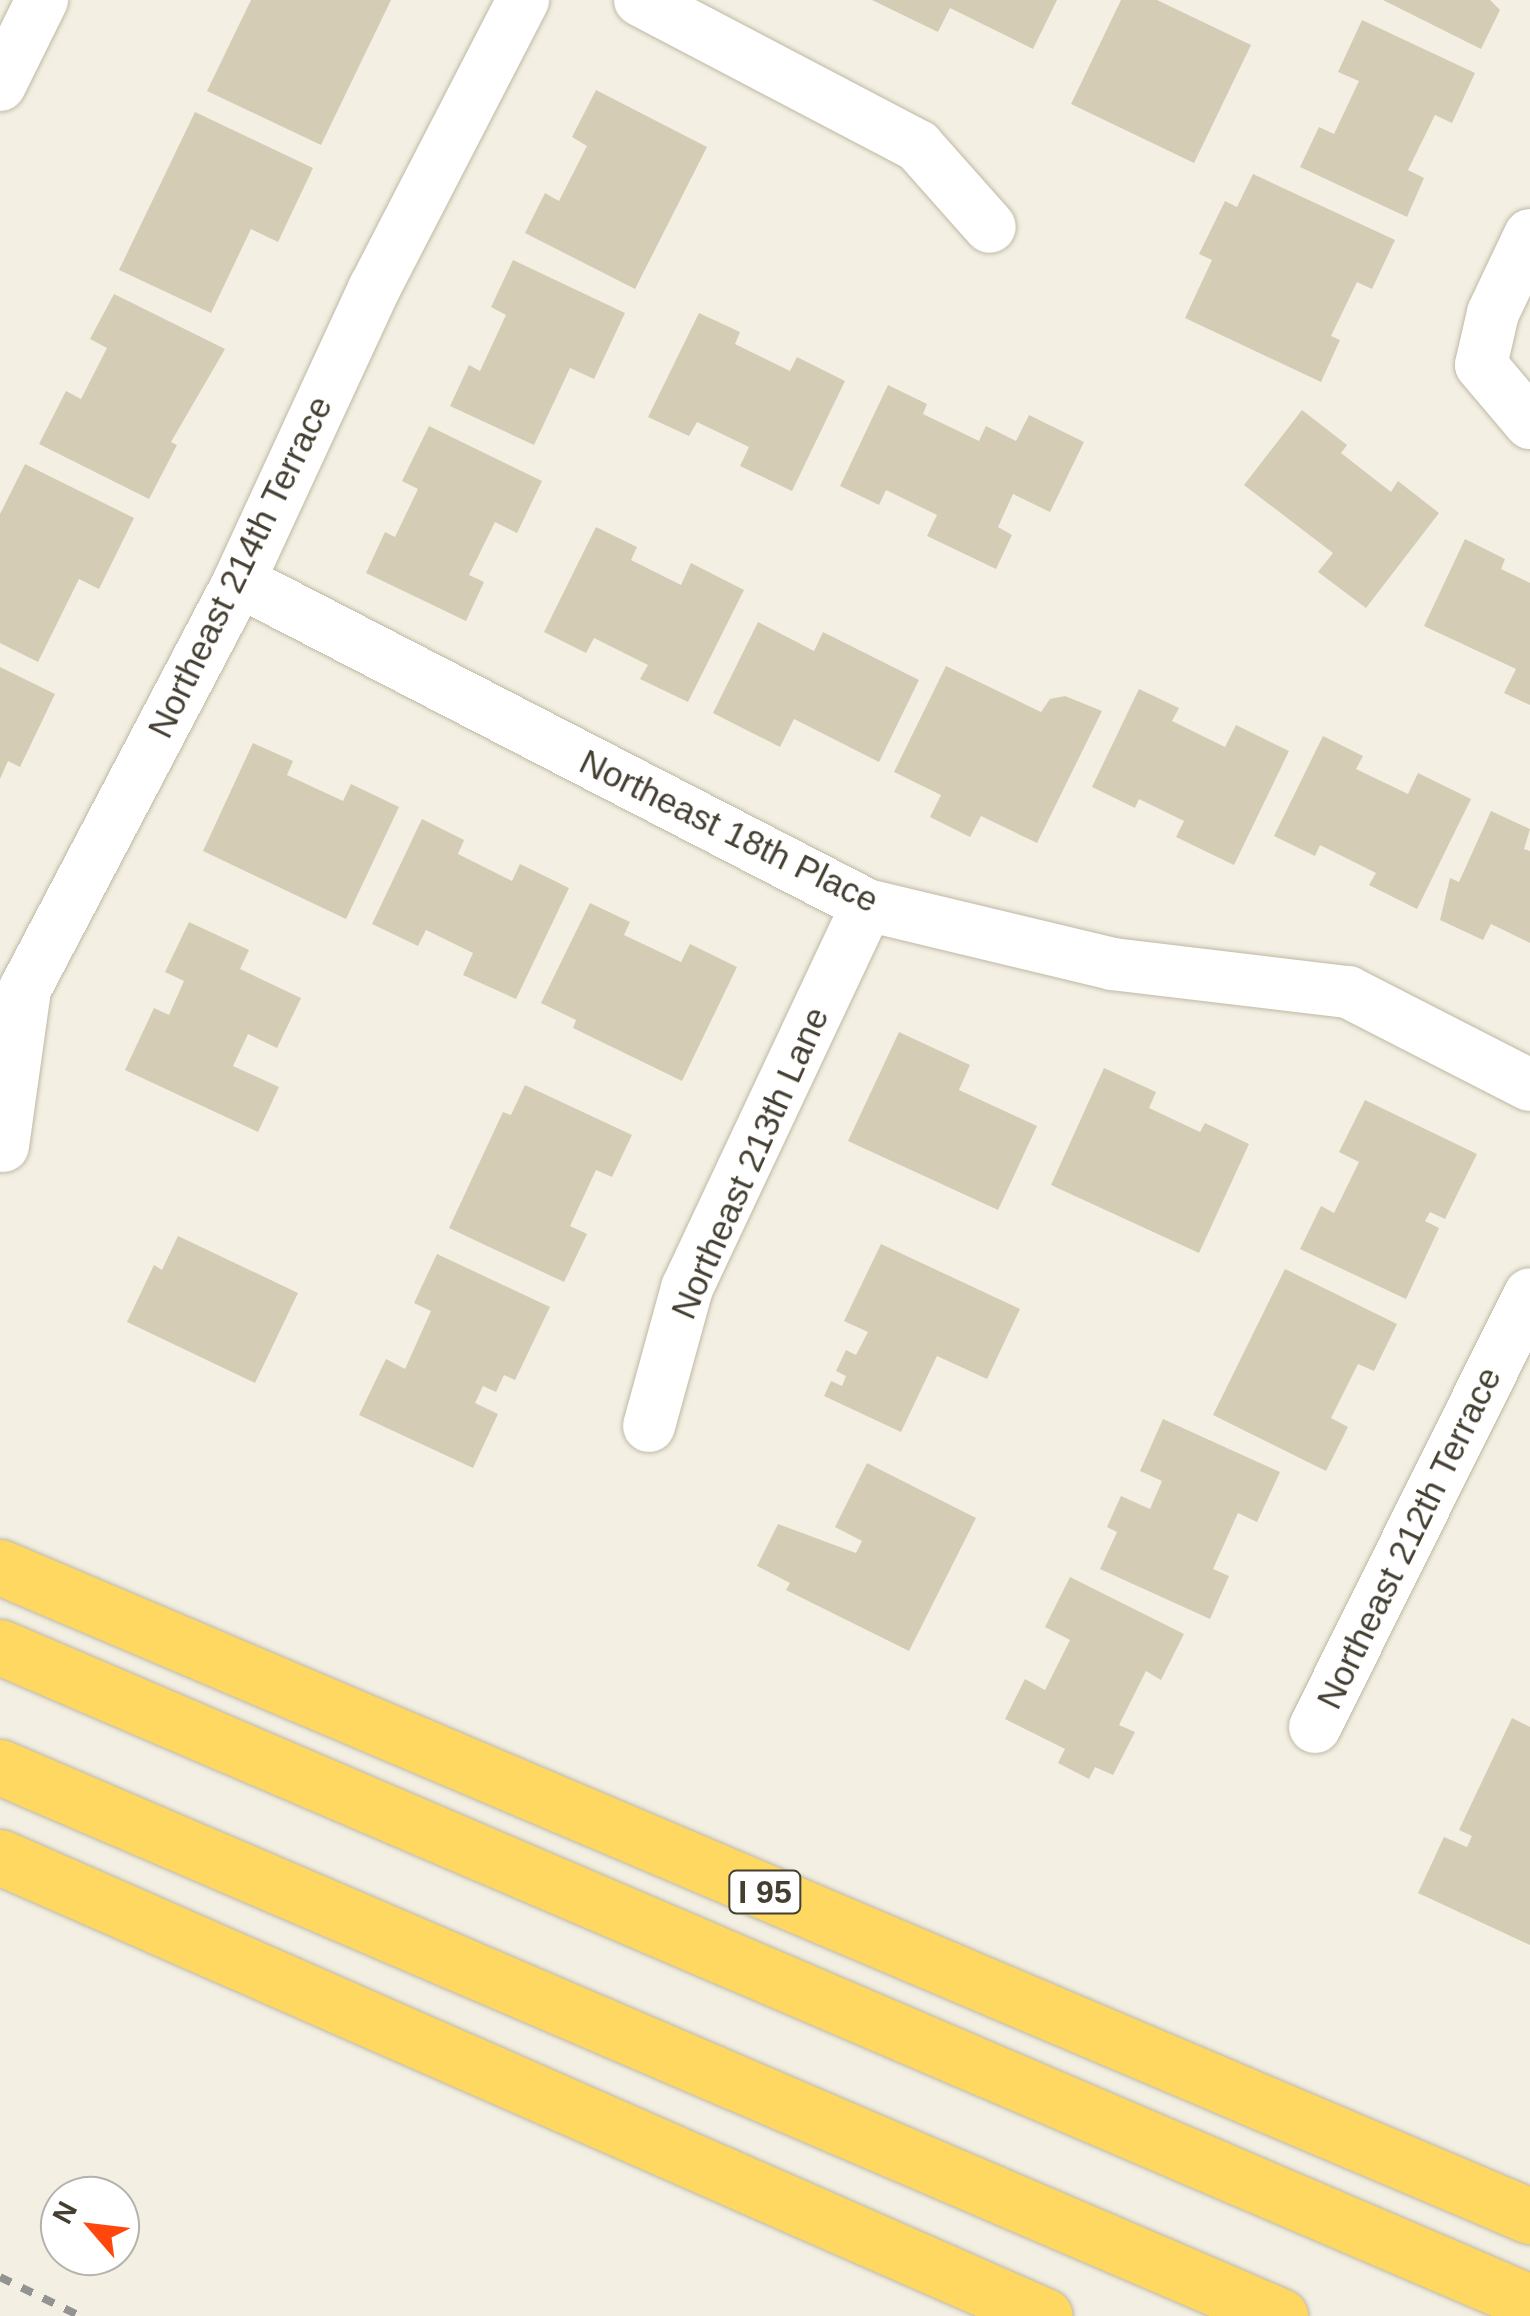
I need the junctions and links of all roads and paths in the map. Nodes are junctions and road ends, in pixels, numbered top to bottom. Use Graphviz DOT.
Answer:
graph roads {
  1 [pos="42,0"];
  2 [pos="522,0"];
  3 [pos="640,0"];
  4 [pos="0,85"];
  5 [pos="990,227"];
  6 [pos="1530,235"];
  7 [pos="1530,423"];
  8 [pos="239,582"];
  9 [pos="867,905"];
  10 [pos="1530,1085"];
  11 [pos="3,1146"];
  12 [pos="1530,1294"];
  13 [pos="649,1426"];
  14 [pos="0,1567"];
  15 [pos="0,1647"];
  16 [pos="1315,1727"];
  17 [pos="0,1767"];
  18 [pos="0,1857"];
  19 [pos="1530,2216"];
  20 [pos="1530,2302"];
  21 [pos="1045,2316"];
  22 [pos="1280,2316"];
  1 -- 4 [label="street"];
  2 -- 8 [label="street, Northeast 214th Terrace"];
  3 -- 5 [label="street"];
  6 -- 7 [label="street"];
  8 -- 9 [label="street, Northeast 18th Place"];
  8 -- 11 [label="street, Northeast 214th Terrace"];
  9 -- 10 [label="street, Northeast 18th Place"];
  9 -- 13 [label="street, Northeast 213th Lane"];
  12 -- 16 [label="street, Northeast 212th Terrace"];
  14 -- 19 [label="highway, I 95"];
  15 -- 20 [label="highway"];
  17 -- 22 [label="highway"];
  18 -- 21 [label="highway"];
}
